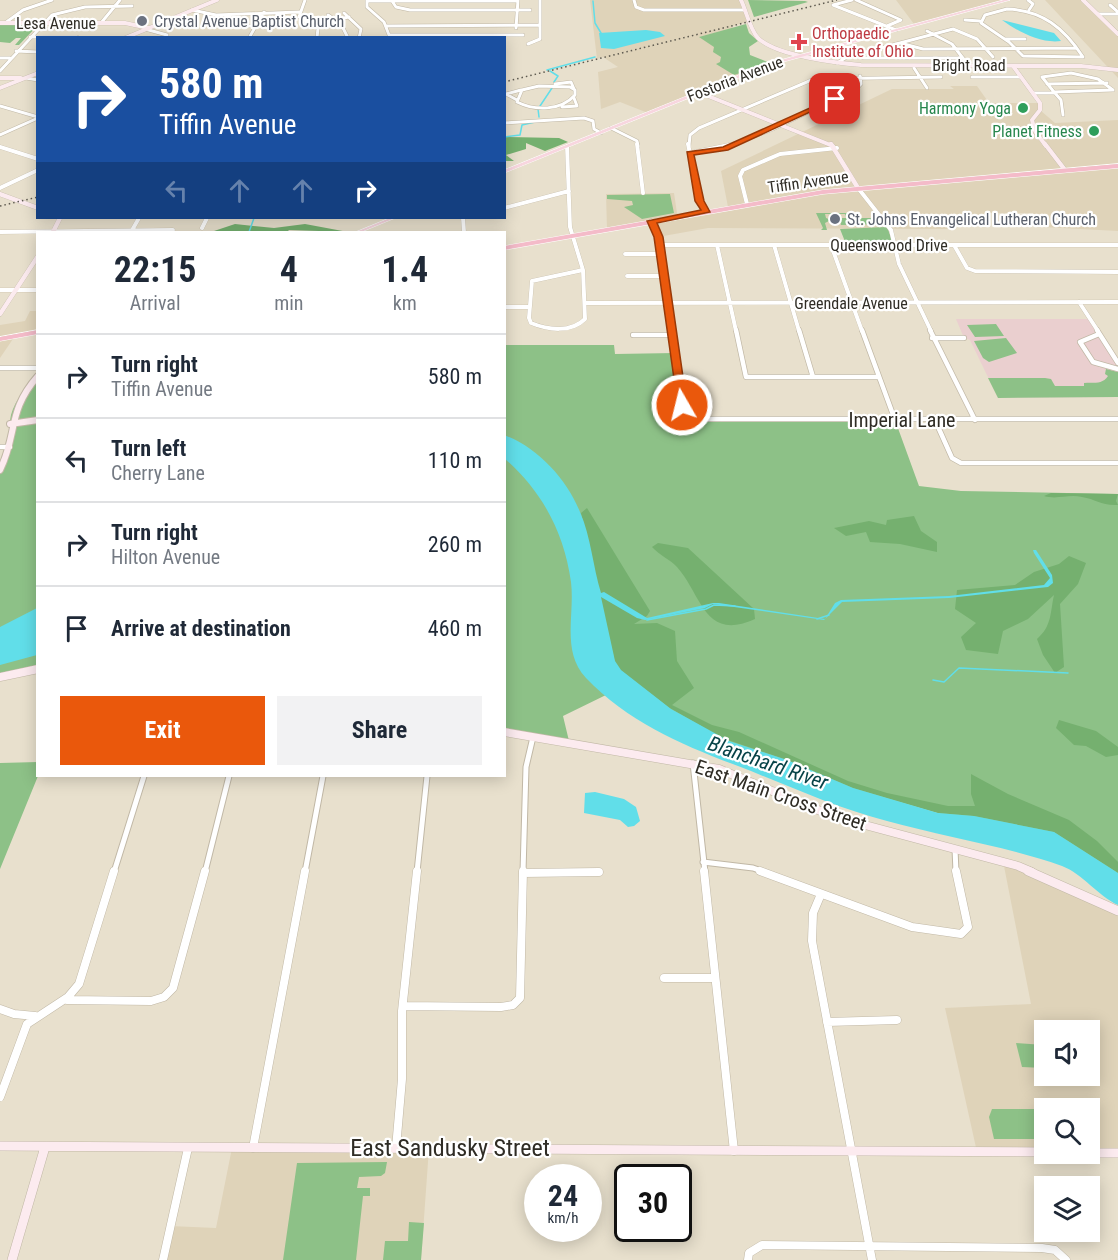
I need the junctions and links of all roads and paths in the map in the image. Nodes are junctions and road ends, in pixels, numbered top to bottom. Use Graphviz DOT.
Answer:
graph roads {
  1 [pos="52,0"];
  2 [pos="120,0"];
  3 [pos="207,0"];
  4 [pos="304,0"];
  5 [pos="540,0"];
  6 [pos="634,0"];
  7 [pos="741,0"];
  8 [pos="854,0"];
  9 [pos="1008,0"];
  10 [pos="1028,0"];
  11 [pos="1083,0"];
  12 [pos="215,1"];
  13 [pos="367,1"];
  14 [pos="393,1"];
  15 [pos="518,1"];
  16 [pos="1110,5"];
  17 [pos="115,6"];
  18 [pos="132,6"];
  19 [pos="192,10"];
  20 [pos="518,10"];
  21 [pos="530,10"];
  22 [pos="745,10"];
  23 [pos="1029,10"];
  24 [pos="264,12"];
  25 [pos="299,12"];
  26 [pos="344,13"];
  27 [pos="1118,13"];
  28 [pos="1098,14"];
  29 [pos="328,15"];
  30 [pos="349,17"];
  31 [pos="335,20"];
  32 [pos="965,20"];
  33 [pos="980,21"];
  34 [pos="3,23"];
  35 [pos="43,23"];
  36 [pos="100,23"];
  37 [pos="312,24"];
  38 [pos="952,24"];
  39 [pos="231,26"];
  40 [pos="256,26"];
  41 [pos="386,26"];
  42 [pos="517,26"];
  43 [pos="540,26"];
  44 [pos="886,27"];
  45 [pos="939,28"];
  46 [pos="146,29"];
  47 [pos="955,29"];
  48 [pos="1113,29"];
  49 [pos="1118,29"];
  50 [pos="896,30"];
  51 [pos="927,31"];
  52 [pos="946,31"];
  53 [pos="934,34"];
  54 [pos="1118,34"];
  55 [pos="167,35"];
  56 [pos="516,35"];
  57 [pos="523,35"];
  58 [pos="915,35"];
  59 [pos="130,36"];
  60 [pos="250,36"];
  61 [pos="318,36"];
  62 [pos="346,36"];
  63 [pos="360,36"];
  64 [pos="30,37"];
  65 [pos="36,37"];
  66 [pos="902,38"];
  67 [pos="921,38"];
  68 [pos="1006,39"];
  69 [pos="1025,39"];
  70 [pos="908,41"];
  71 [pos="889,42"];
  72 [pos="528,44"];
  73 [pos="900,44"];
  74 [pos="876,45"];
  75 [pos="895,45"];
  76 [pos="987,48"];
  77 [pos="1016,48"];
  78 [pos="1076,48"];
  79 [pos="881,49"];
  80 [pos="957,49"];
  81 [pos="863,50"];
  82 [pos="16,51"];
  83 [pos="36,52"];
  84 [pos="868,52"];
  85 [pos="848,53"];
  86 [pos="801,55"];
  87 [pos="856,56"];
  88 [pos="993,57"];
  89 [pos="0,58"];
  90 [pos="10,58"];
  91 [pos="963,58"];
  92 [pos="1045,58"];
  93 [pos="840,64"];
  94 [pos="969,66"];
  95 [pos="1013,66"];
  96 [pos="1051,66"];
  97 [pos="914,68"];
  98 [pos="1118,70"];
  99 [pos="0,71"];
  100 [pos="36,74"];
  101 [pos="860,76"];
  102 [pos="920,76"];
  103 [pos="941,76"];
  104 [pos="972,77"];
  105 [pos="1021,77"];
  106 [pos="0,78"];
  107 [pos="26,78"];
  108 [pos="36,80"];
  109 [pos="1107,83"];
  110 [pos="1047,84"];
  111 [pos="0,88"];
  112 [pos="927,88"];
  113 [pos="522,90"];
  114 [pos="698,92"];
  115 [pos="1033,92"];
  116 [pos="1054,92"];
  117 [pos="574,98"];
  118 [pos="516,100"];
  119 [pos="0,106"];
  120 [pos="533,106"];
  121 [pos="556,106"];
  122 [pos="543,107"];
  123 [pos="742,109"];
  124 [pos="1064,115"];
  125 [pos="36,117"];
  126 [pos="545,118"];
  127 [pos="36,119"];
  128 [pos="534,119"];
  129 [pos="780,124"];
  130 [pos="506,125"];
  131 [pos="611,128"];
  132 [pos="599,133"];
  133 [pos="0,135"];
  134 [pos="567,146"];
  135 [pos="0,147"];
  136 [pos="837,148"];
  137 [pos="690,153"];
  138 [pos="36,158"];
  139 [pos="1118,166"];
  140 [pos="1065,170"];
  141 [pos="36,171"];
  142 [pos="506,171"];
  143 [pos="0,188"];
  144 [pos="858,188"];
  145 [pos="569,191"];
  146 [pos="0,194"];
  147 [pos="643,194"];
  148 [pos="747,204"];
  149 [pos="36,207"];
  150 [pos="506,207"];
  151 [pos="706,212"];
  152 [pos="206,219"];
  153 [pos="390,219"];
  154 [pos="651,221"];
  155 [pos="202,228"];
  156 [pos="172,230"];
  157 [pos="152,231"];
  158 [pos="360,231"];
  159 [pos="0,232"];
  160 [pos="36,232"];
  161 [pos="574,235"];
  162 [pos="660,245"];
  163 [pos="717,245"];
  164 [pos="774,245"];
  165 [pos="831,245"];
  166 [pos="896,245"];
  167 [pos="954,245"];
  168 [pos="1118,245"];
  169 [pos="506,248"];
  170 [pos="625,254"];
  171 [pos="661,254"];
  172 [pos="36,259"];
  173 [pos="583,270"];
  174 [pos="1118,272"];
  175 [pos="627,276"];
  176 [pos="664,276"];
  177 [pos="0,290"];
  178 [pos="16,290"];
  179 [pos="36,290"];
  180 [pos="1079,302"];
  181 [pos="1118,302"];
  182 [pos="585,303"];
  183 [pos="668,303"];
  184 [pos="729,303"];
  185 [pos="791,303"];
  186 [pos="852,303"];
  187 [pos="916,303"];
  188 [pos="506,307"];
  189 [pos="529,307"];
  190 [pos="0,314"];
  191 [pos="551,328"];
  192 [pos="36,332"];
  193 [pos="1099,334"];
  194 [pos="633,335"];
  195 [pos="672,335"];
  196 [pos="932,338"];
  197 [pos="964,338"];
  198 [pos="0,339"];
  199 [pos="1118,363"];
  200 [pos="0,368"];
  201 [pos="36,368"];
  202 [pos="1118,369"];
  203 [pos="813,377"];
  204 [pos="879,377"];
  205 [pos="36,378"];
  206 [pos="1118,419"];
  207 [pos="36,420"];
  208 [pos="895,420"];
  209 [pos="936,420"];
  210 [pos="975,420"];
  211 [pos="10,424"];
  212 [pos="0,447"];
  213 [pos="10,447"];
  214 [pos="1118,463"];
  215 [pos="0,471"];
  216 [pos="36,669"];
  217 [pos="0,677"];
  218 [pos="506,732"];
  219 [pos="533,737"];
  220 [pos="693,763"];
  221 [pos="144,777"];
  222 [pos="229,777"];
  223 [pos="323,777"];
  224 [pos="427,777"];
  225 [pos="954,849"];
  226 [pos="703,862"];
  227 [pos="599,872"];
  228 [pos="523,873"];
  229 [pos="821,894"];
  230 [pos="1118,911"];
  231 [pos="664,978"];
  232 [pos="715,978"];
  233 [pos="67,1000"];
  234 [pos="517,1002"];
  235 [pos="403,1006"];
  236 [pos="0,1009"];
  237 [pos="36,1016"];
  238 [pos="897,1020"];
  239 [pos="827,1022"];
  240 [pos="0,1097"];
  241 [pos="0,1146"];
  242 [pos="45,1147"];
  243 [pos="188,1148"];
  244 [pos="253,1148"];
  245 [pos="396,1148"];
  246 [pos="734,1151"];
  247 [pos="850,1152"];
  248 [pos="1034,1152"];
  249 [pos="1100,1153"];
  250 [pos="1118,1153"];
  251 [pos="868,1246"];
  252 [pos="1065,1259"];
  253 [pos="12,1260"];
  254 [pos="163,1260"];
  255 [pos="748,1260"];
  256 [pos="872,1260"];
  1 -- 34 [label="street"];
  2 -- 17 [label="street"];
  3 -- 12 [label="street"];
  4 -- 25 [label="street"];
  5 -- 43 [label="street"];
  6 -- 22 [label="street"];
  7 -- 22 [label="main road, Bright Road"];
  8 -- 44 [label="street"];
  8 -- 44 [label="street"];
  9 -- 50 [label="main road, Fostoria Avenue"];
  10 -- 23 [label="street"];
  11 -- 28 [label="main road"];
  12 -- 19 [label="main road"];
  13 -- 14 [label="street"];
  13 -- 41 [label="street"];
  14 -- 15 [label="street"];
  14 -- 20 [label="street"];
  15 -- 20 [label="street"];
  16 -- 27 [label="street"];
  17 -- 18 [label="street"];
  17 -- 35 [label="street"];
  17 -- 36 [label="street"];
  19 -- 24 [label="street"];
  19 -- 46 [label="main road"];
  20 -- 21 [label="street"];
  20 -- 42 [label="street"];
  22 -- 86 [label="main road, Bright Road"];
  23 -- 33 [label="street"];
  23 -- 78 [label="street"];
  24 -- 25 [label="street"];
  24 -- 40 [label="street"];
  25 -- 37 [label="street"];
  26 -- 30 [label="street"];
  27 -- 28 [label="street"];
  28 -- 48 [label="main road"];
  29 -- 31 [label="street"];
  30 -- 31 [label="street"];
  30 -- 63 [label="street"];
  31 -- 37 [label="street"];
  31 -- 62 [label="street"];
  32 -- 33 [label="street"];
  33 -- 68 [label="street"];
  34 -- 35 [label="main road, Lesa Avenue"];
  35 -- 36 [label="main road, Lesa Avenue"];
  35 -- 64 [label="street"];
  36 -- 46 [label="main road, Lesa Avenue"];
  37 -- 61 [label="street"];
  38 -- 47 [label="street"];
  39 -- 40 [label="street"];
  40 -- 60 [label="street"];
  41 -- 42 [label="street"];
  41 -- 56 [label="street"];
  42 -- 43 [label="street"];
  42 -- 56 [label="street"];
  43 -- 72 [label="street"];
  44 -- 50 [label="street"];
  45 -- 52 [label="street"];
  46 -- 55 [label="street"];
  46 -- 59 [label="main road"];
  47 -- 52 [label="street"];
  47 -- 76 [label="street"];
  48 -- 49 [label="street"];
  48 -- 54 [label="main road"];
  50 -- 86 [label="main road, Fostoria Avenue"];
  51 -- 53 [label="street"];
  52 -- 53 [label="street"];
  53 -- 67 [label="street"];
  53 -- 80 [label="street"];
  56 -- 57 [label="street"];
  58 -- 67 [label="street"];
  64 -- 65 [label="street"];
  64 -- 82 [label="street"];
  66 -- 70 [label="street"];
  67 -- 70 [label="street"];
  68 -- 69 [label="street"];
  68 -- 77 [label="street"];
  70 -- 73 [label="street"];
  71 -- 75 [label="street"];
  73 -- 75 [label="street"];
  73 -- 80 [label="street"];
  74 -- 79 [label="street"];
  75 -- 79 [label="street"];
  76 -- 77 [label="street"];
  76 -- 80 [label="street"];
  76 -- 88 [label="street"];
  77 -- 78 [label="street"];
  77 -- 92 [label="street"];
  78 -- 92 [label="street"];
  79 -- 84 [label="street"];
  80 -- 91 [label="street"];
  81 -- 84 [label="street"];
  82 -- 83 [label="street"];
  82 -- 90 [label="street"];
  84 -- 87 [label="street"];
  85 -- 87 [label="street"];
  86 -- 93 [label="main road, Bright Road"];
  86 -- 114 [label="main road, Fostoria Avenue"];
  87 -- 91 [label="street"];
  87 -- 93 [label="street"];
  89 -- 90 [label="street"];
  90 -- 99 [label="street"];
  91 -- 94 [label="street"];
  92 -- 96 [label="street"];
  93 -- 94 [label="main road, Bright Road"];
  94 -- 95 [label="main road, Bright Road"];
  95 -- 96 [label="main road, Bright Road"];
  95 -- 105 [label="main road"];
  96 -- 98 [label="main road, Bright Road"];
  97 -- 102 [label="street"];
  100 -- 107 [label="main road"];
  101 -- 102 [label="street"];
  101 -- 123 [label="street"];
  101 -- 129 [label="street"];
  102 -- 103 [label="street"];
  102 -- 112 [label="street"];
  104 -- 105 [label="street"];
  105 -- 115 [label="main road"];
  106 -- 107 [label="main road"];
  107 -- 108 [label="street"];
  107 -- 111 [label="main road"];
  109 -- 110 [label="street"];
  109 -- 110 [label="street"];
  109 -- 116 [label="street"];
  110 -- 116 [label="street"];
  113 -- 117 [label="street"];
  113 -- 118 [label="street"];
  113 -- 118 [label="street"];
  114 -- 123 [label="main road"];
  114 -- 131 [label="main road, Fostoria Avenue"];
  115 -- 116 [label="street"];
  115 -- 140 [label="main road"];
  116 -- 124 [label="street"];
  117 -- 121 [label="street"];
  117 -- 121 [label="street"];
  118 -- 120 [label="street"];
  119 -- 125 [label="street"];
  120 -- 122 [label="street"];
  120 -- 128 [label="street"];
  121 -- 122 [label="street"];
  122 -- 126 [label="street"];
  123 -- 129 [label="main road"];
  123 -- 137 [label="street"];
  126 -- 128 [label="street"];
  126 -- 132 [label="street"];
  127 -- 133 [label="street"];
  128 -- 130 [label="street"];
  129 -- 136 [label="main road"];
  129 -- 137 [label="street"];
  131 -- 132 [label="main road, Fostoria Avenue"];
  131 -- 147 [label="street"];
  132 -- 134 [label="main road, Fostoria Avenue"];
  134 -- 142 [label="main road, Fostoria Avenue"];
  134 -- 145 [label="street"];
  135 -- 138 [label="street"];
  136 -- 144 [label="main road"];
  136 -- 148 [label="street"];
  137 -- 151 [label="street"];
  139 -- 140 [label="highway, Tiffin Avenue"];
  140 -- 144 [label="highway, Tiffin Avenue"];
  141 -- 143 [label="street"];
  144 -- 148 [label="highway, Tiffin Avenue"];
  144 -- 166 [label="street"];
  145 -- 150 [label="street"];
  145 -- 161 [label="street"];
  146 -- 149 [label="main road"];
  148 -- 151 [label="highway, Tiffin Avenue"];
  151 -- 154 [label="highway, Tiffin Avenue"];
  152 -- 155 [label="street"];
  153 -- 158 [label="main road"];
  154 -- 161 [label="highway, Tiffin Avenue"];
  154 -- 162 [label="street"];
  156 -- 157 [label="street"];
  159 -- 160 [label="street"];
  161 -- 169 [label="highway, Tiffin Avenue"];
  161 -- 173 [label="street"];
  162 -- 163 [label="street, Queenswood Drive"];
  162 -- 171 [label="street"];
  163 -- 164 [label="street, Queenswood Drive"];
  163 -- 184 [label="street"];
  164 -- 165 [label="street, Queenswood Drive"];
  164 -- 185 [label="street"];
  165 -- 166 [label="street, Queenswood Drive"];
  165 -- 186 [label="street"];
  166 -- 167 [label="street, Queenswood Drive"];
  166 -- 187 [label="street"];
  167 -- 168 [label="street, Queenswood Drive"];
  167 -- 174 [label="street"];
  170 -- 171 [label="street"];
  171 -- 176 [label="street"];
  172 -- 178 [label="main road"];
  173 -- 182 [label="street"];
  173 -- 189 [label="street"];
  175 -- 176 [label="street"];
  176 -- 183 [label="street"];
  177 -- 178 [label="street"];
  178 -- 179 [label="street"];
  178 -- 190 [label="main road"];
  180 -- 181 [label="street, Greendale Avenue"];
  180 -- 187 [label="street, Greendale Avenue"];
  180 -- 193 [label="street"];
  182 -- 183 [label="street, Greendale Avenue"];
  182 -- 191 [label="street"];
  183 -- 184 [label="street, Greendale Avenue"];
  183 -- 195 [label="street"];
  184 -- 185 [label="street, Greendale Avenue"];
  184 -- 203 [label="street"];
  185 -- 186 [label="street, Greendale Avenue"];
  185 -- 203 [label="street"];
  186 -- 187 [label="street, Greendale Avenue"];
  186 -- 204 [label="street"];
  187 -- 196 [label="street"];
  188 -- 189 [label="street"];
  189 -- 191 [label="street"];
  192 -- 198 [label="highway"];
  193 -- 199 [label="street"];
  193 -- 202 [label="street"];
  194 -- 195 [label="street"];
  195 -- 208 [label="street, Imperial Lane"];
  196 -- 197 [label="street"];
  196 -- 210 [label="street"];
  200 -- 201 [label="street"];
  203 -- 204 [label="street"];
  204 -- 208 [label="street"];
  205 -- 211 [label="main road"];
  206 -- 210 [label="street, Imperial Lane"];
  207 -- 211 [label="main road"];
  208 -- 209 [label="street, Imperial Lane"];
  209 -- 210 [label="street, Imperial Lane"];
  209 -- 214 [label="street"];
  211 -- 213 [label="main road"];
  212 -- 213 [label="street"];
  213 -- 215 [label="main road"];
  216 -- 217 [label="main road"];
  218 -- 219 [label="main road, East Main Cross Street"];
  219 -- 220 [label="main road, East Main Cross Street"];
  219 -- 228 [label="street"];
  220 -- 225 [label="main road, East Main Cross Street"];
  220 -- 226 [label="street"];
  221 -- 233 [label="street"];
  222 -- 233 [label="street"];
  223 -- 244 [label="street"];
  224 -- 235 [label="street"];
  225 -- 229 [label="street"];
  225 -- 230 [label="main road, East Main Cross Street"];
  226 -- 229 [label="street"];
  226 -- 232 [label="street"];
  227 -- 228 [label="street"];
  228 -- 234 [label="street"];
  229 -- 239 [label="street"];
  231 -- 232 [label="street"];
  232 -- 246 [label="street"];
  233 -- 237 [label="street"];
  234 -- 235 [label="street"];
  235 -- 245 [label="street"];
  236 -- 237 [label="street"];
  237 -- 240 [label="street"];
  238 -- 239 [label="street"];
  239 -- 247 [label="street"];
  241 -- 242 [label="main road, East Sandusky Street"];
  242 -- 243 [label="main road, East Sandusky Street"];
  242 -- 253 [label="main road"];
  243 -- 244 [label="main road, East Sandusky Street"];
  243 -- 254 [label="street"];
  244 -- 245 [label="main road, East Sandusky Street"];
  245 -- 246 [label="main road, East Sandusky Street"];
  246 -- 247 [label="main road, East Sandusky Street"];
  247 -- 248 [label="main road, East Sandusky Street"];
  247 -- 251 [label="street"];
  249 -- 250 [label="main road"];
  251 -- 252 [label="street"];
  251 -- 255 [label="street"];
  251 -- 256 [label="street"];
}
